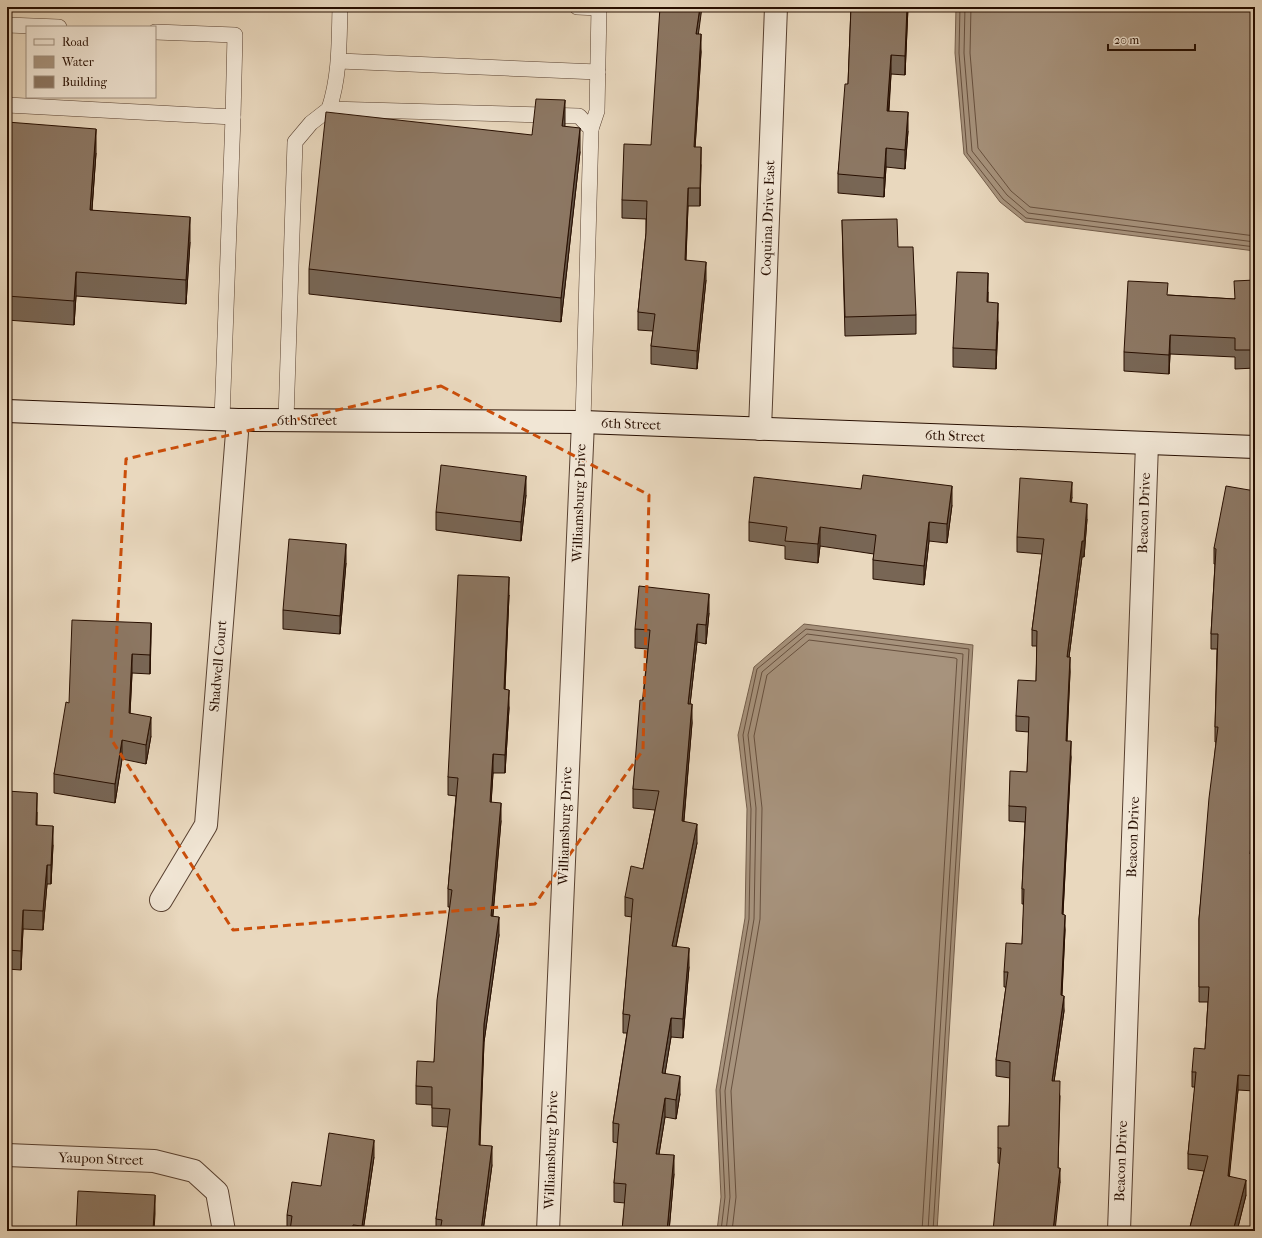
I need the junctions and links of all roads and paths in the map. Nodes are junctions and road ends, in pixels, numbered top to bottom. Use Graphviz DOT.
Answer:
graph roads {
  1 [pos="340,7"];
  2 [pos="577,7"];
  3 [pos="776,7"];
  4 [pos="599,8"];
  5 [pos="7,24"];
  6 [pos="41,26"];
  7 [pos="156,32"];
  8 [pos="339,61"];
  9 [pos="598,72"];
  10 [pos="7,105"];
  11 [pos="329,109"];
  12 [pos="233,117"];
  13 [pos="591,129"];
  14 [pos="7,411"];
  15 [pos="230,419"];
  16 [pos="286,420"];
  17 [pos="583,422"];
  18 [pos="760,429"];
  19 [pos="1147,444"];
  20 [pos="1255,447"];
  21 [pos="161,900"];
  22 [pos="7,1155"];
  23 [pos="224,1231"];
  24 [pos="548,1231"];
  25 [pos="1119,1231"];
  1 -- 8 [label="lane"];
  2 -- 4 [label="lane"];
  3 -- 18 [label="street, Coquina Drive East"];
  4 -- 9 [label="lane"];
  5 -- 6 [label="lane"];
  7 -- 12 [label="lane"];
  8 -- 9 [label="lane"];
  8 -- 11 [label="lane"];
  9 -- 13 [label="lane"];
  10 -- 12 [label="lane"];
  11 -- 13 [label="lane"];
  11 -- 16 [label="lane"];
  12 -- 15 [label="lane"];
  13 -- 17 [label="lane"];
  14 -- 15 [label="street, 6th Street"];
  15 -- 16 [label="street, 6th Street"];
  15 -- 21 [label="street, Shadwell Court"];
  16 -- 17 [label="street, 6th Street"];
  17 -- 18 [label="street, 6th Street"];
  17 -- 24 [label="street, Williamsburg Drive"];
  18 -- 19 [label="street, 6th Street"];
  19 -- 20 [label="street, 6th Street"];
  19 -- 25 [label="street, Beacon Drive"];
  22 -- 23 [label="street, Yaupon Street"];
}
